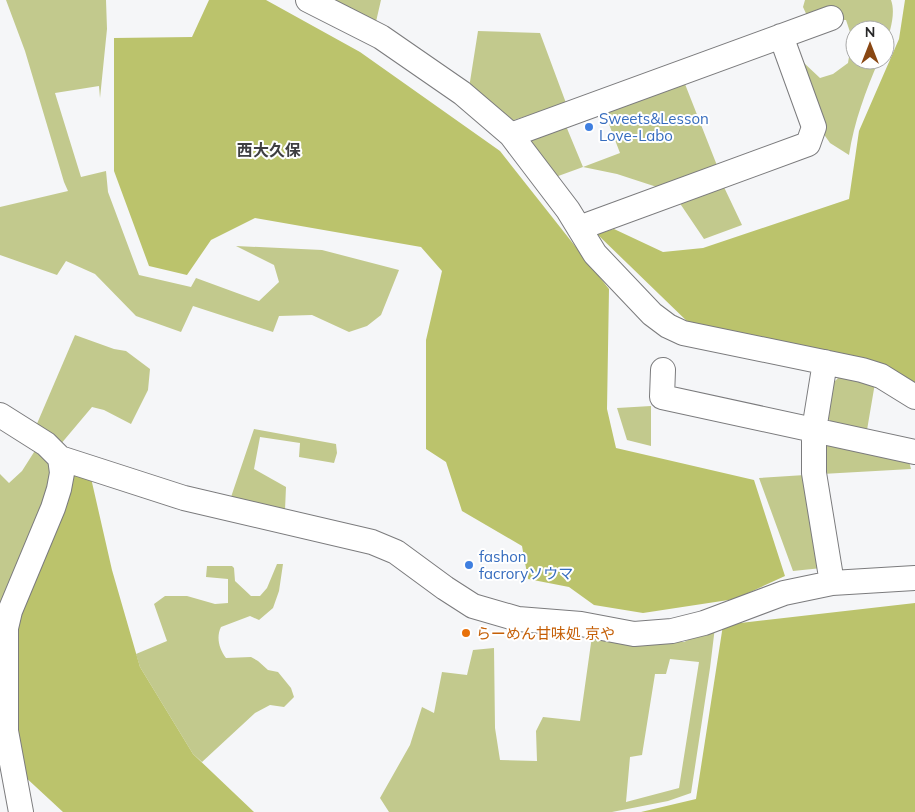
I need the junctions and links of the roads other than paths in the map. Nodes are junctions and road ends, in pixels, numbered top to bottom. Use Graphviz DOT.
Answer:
graph roads {
  1 [pos="308,0"];
  2 [pos="831,18"];
  3 [pos="781,36"];
  4 [pos="512,135"];
  5 [pos="579,228"];
  6 [pos="825,362"];
  7 [pos="663,370"];
  8 [pos="915,397"];
  9 [pos="0,415"];
  10 [pos="814,430"];
  11 [pos="915,452"];
  12 [pos="60,458"];
  13 [pos="915,578"];
  14 [pos="832,583"];
  15 [pos="21,812"];
  1 -- 4 [label="street"];
  2 -- 3 [label="street"];
  3 -- 4 [label="street"];
  3 -- 5 [label="street"];
  4 -- 5 [label="street"];
  5 -- 6 [label="street"];
  6 -- 8 [label="street"];
  6 -- 10 [label="street"];
  7 -- 10 [label="street"];
  9 -- 12 [label="street"];
  10 -- 11 [label="street"];
  10 -- 14 [label="street"];
  12 -- 14 [label="street"];
  12 -- 15 [label="street"];
  13 -- 14 [label="street"];
}
